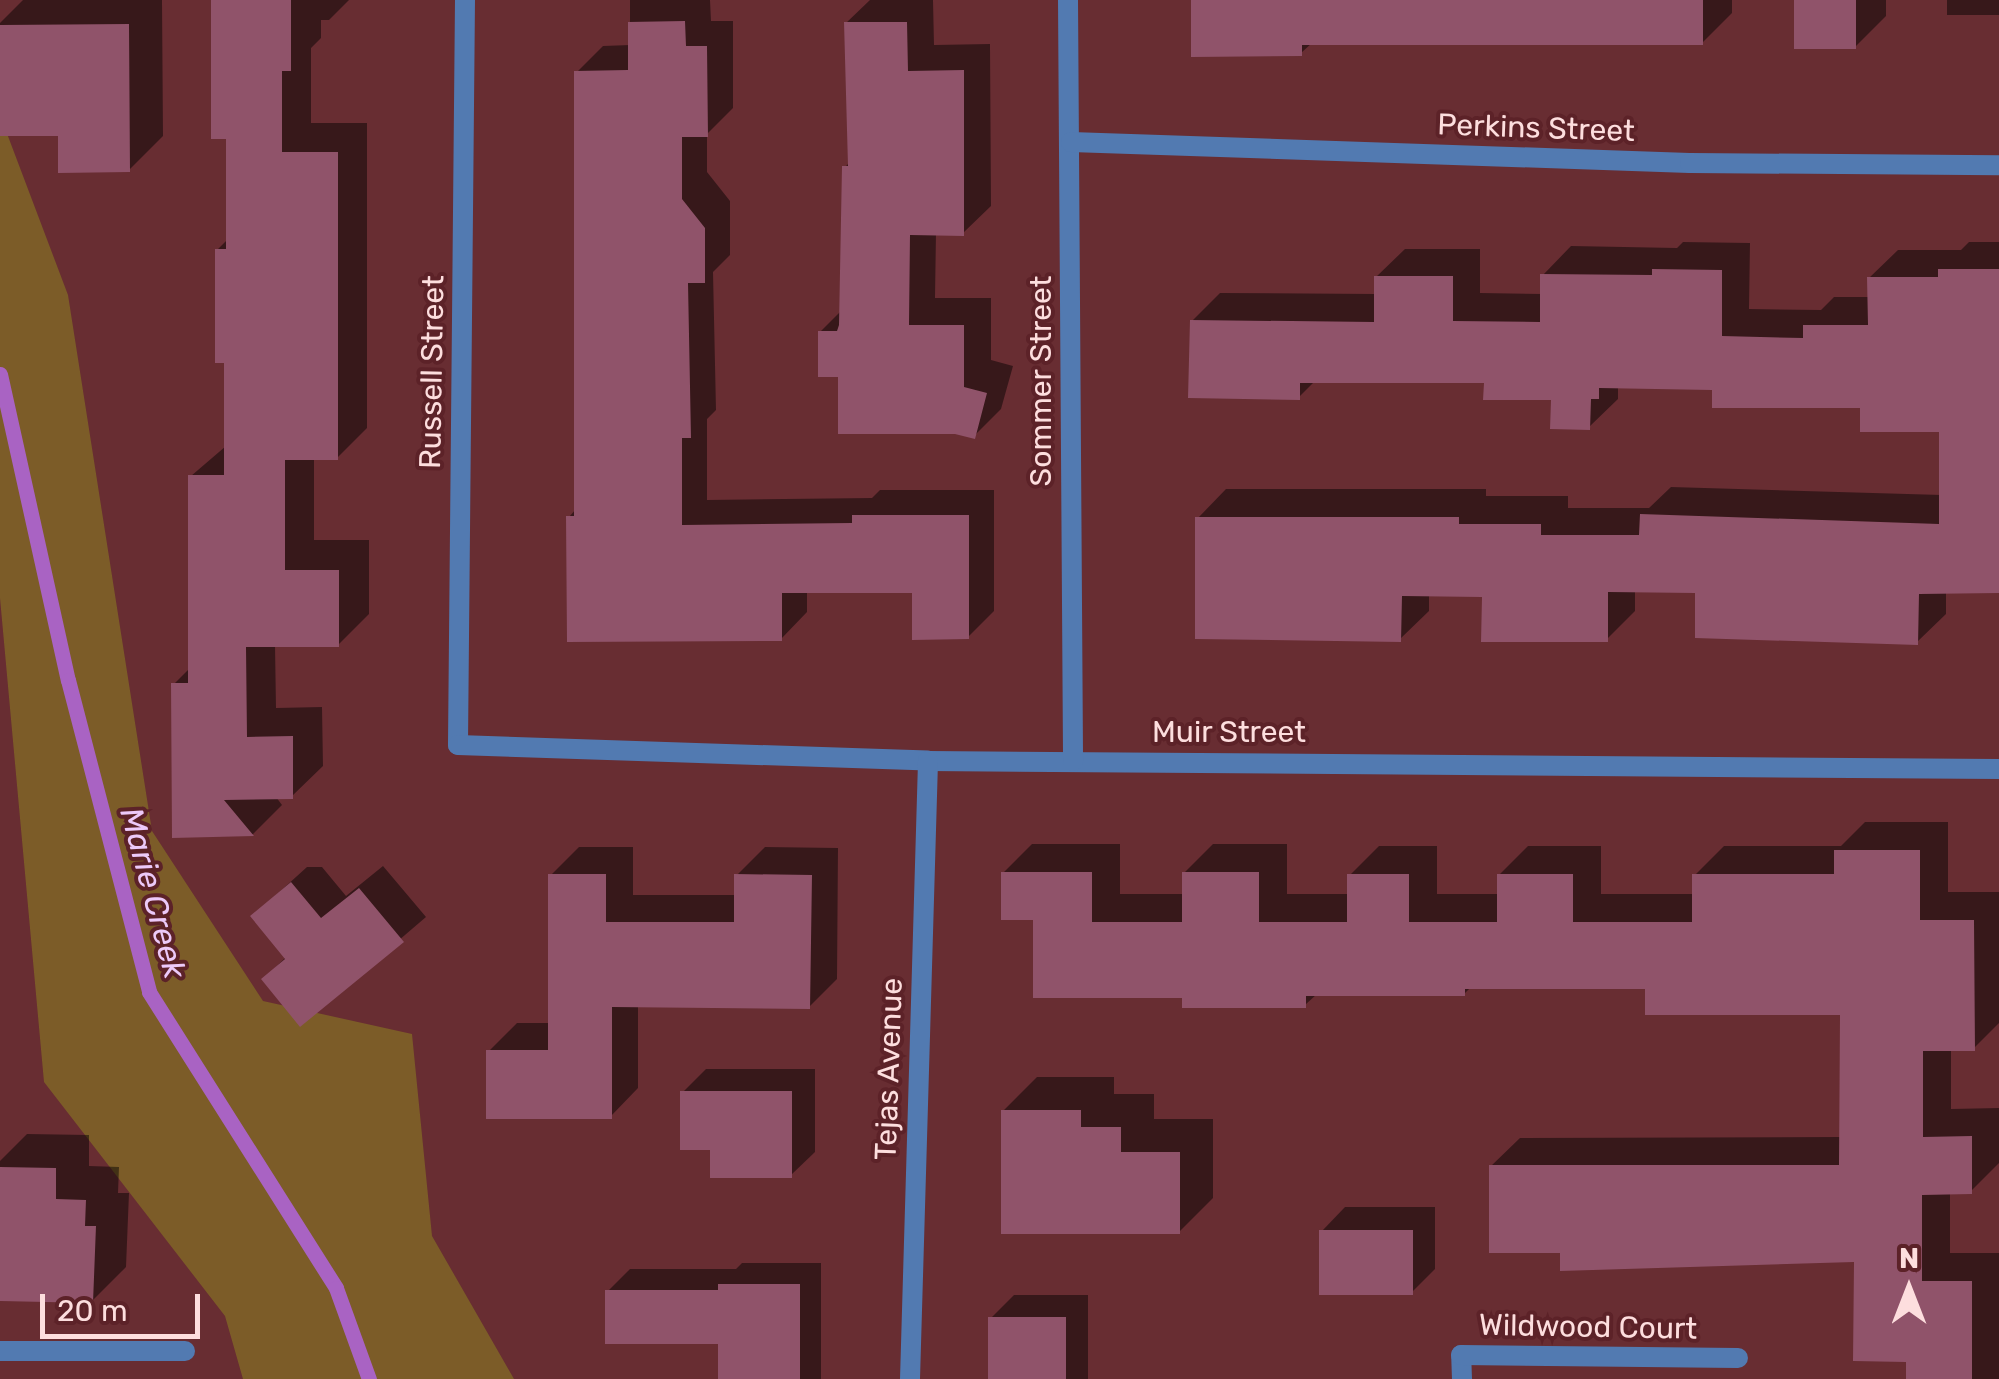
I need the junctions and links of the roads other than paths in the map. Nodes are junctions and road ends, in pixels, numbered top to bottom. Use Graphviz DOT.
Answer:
graph roads {
  1 [pos="466,0"];
  2 [pos="1068,0"];
  3 [pos="1071,142"];
  4 [pos="1999,165"];
  5 [pos="458,745"];
  6 [pos="928,761"];
  7 [pos="1073,761"];
  8 [pos="1999,769"];
  9 [pos="0,1352"];
  10 [pos="185,1352"];
  11 [pos="1738,1358"];
  12 [pos="910,1379"];
  13 [pos="1462,1379"];
  1 -- 5 [label="street, Russell Street"];
  2 -- 3 [label="street, Sommer Street"];
  3 -- 4 [label="street, Perkins Street"];
  3 -- 7 [label="street, Sommer Street"];
  5 -- 6 [label="street, Muir Street"];
  6 -- 7 [label="street, Muir Street"];
  6 -- 12 [label="street, Tejas Avenue"];
  7 -- 8 [label="street, Muir Street"];
  9 -- 10 [label="street"];
  11 -- 13 [label="street, Wildwood Court"];
}
